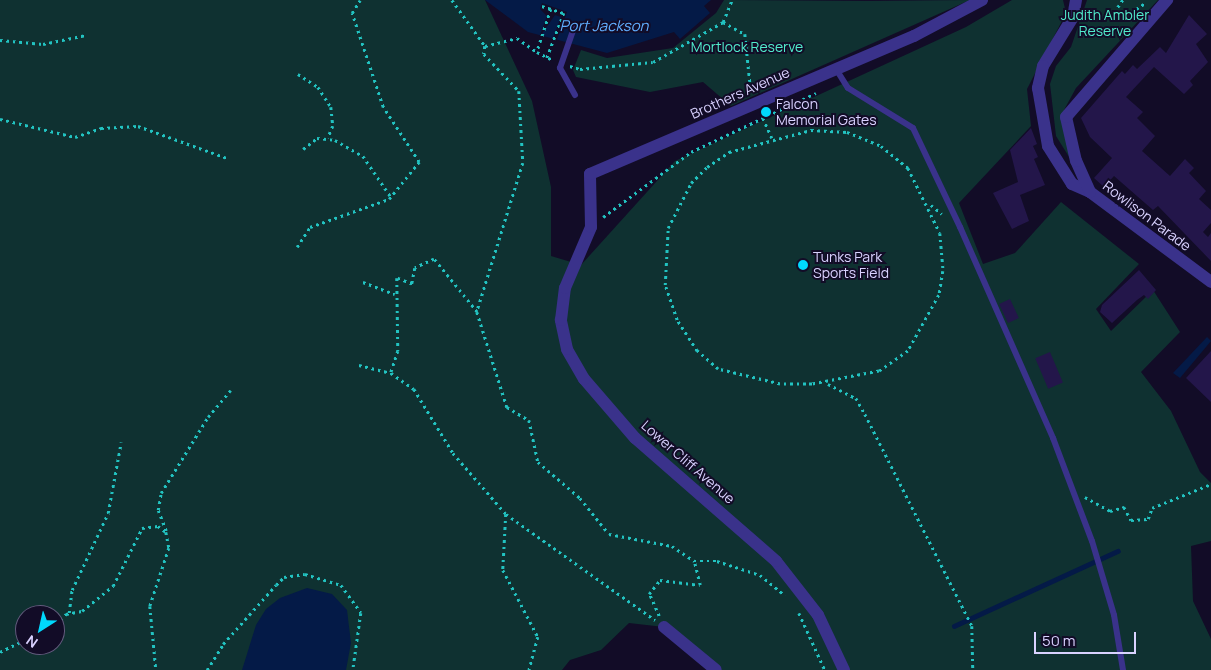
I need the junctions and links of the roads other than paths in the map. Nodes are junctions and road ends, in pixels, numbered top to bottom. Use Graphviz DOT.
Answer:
graph roads {
  1 [pos="982,0"];
  2 [pos="1076,0"];
  3 [pos="1166,1"];
  4 [pos="575,25"];
  5 [pos="836,69"];
  6 [pos="574,95"];
  7 [pos="590,174"];
  8 [pos="1090,192"];
  9 [pos="1211,282"];
  10 [pos="664,627"];
  11 [pos="716,670"];
  12 [pos="844,670"];
  13 [pos="1123,670"];
  1 -- 5 [label="street, Brothers Avenue"];
  2 -- 8 [label="street, Rowlison Parade"];
  3 -- 8 [label="street"];
  4 -- 6 [label="lane"];
  5 -- 7 [label="street, Brothers Avenue"];
  5 -- 13 [label="lane"];
  7 -- 12 [label="street, Lower Cliff Avenue"];
  8 -- 9 [label="street, Rowlison Parade"];
  10 -- 11 [label="street"];
}
